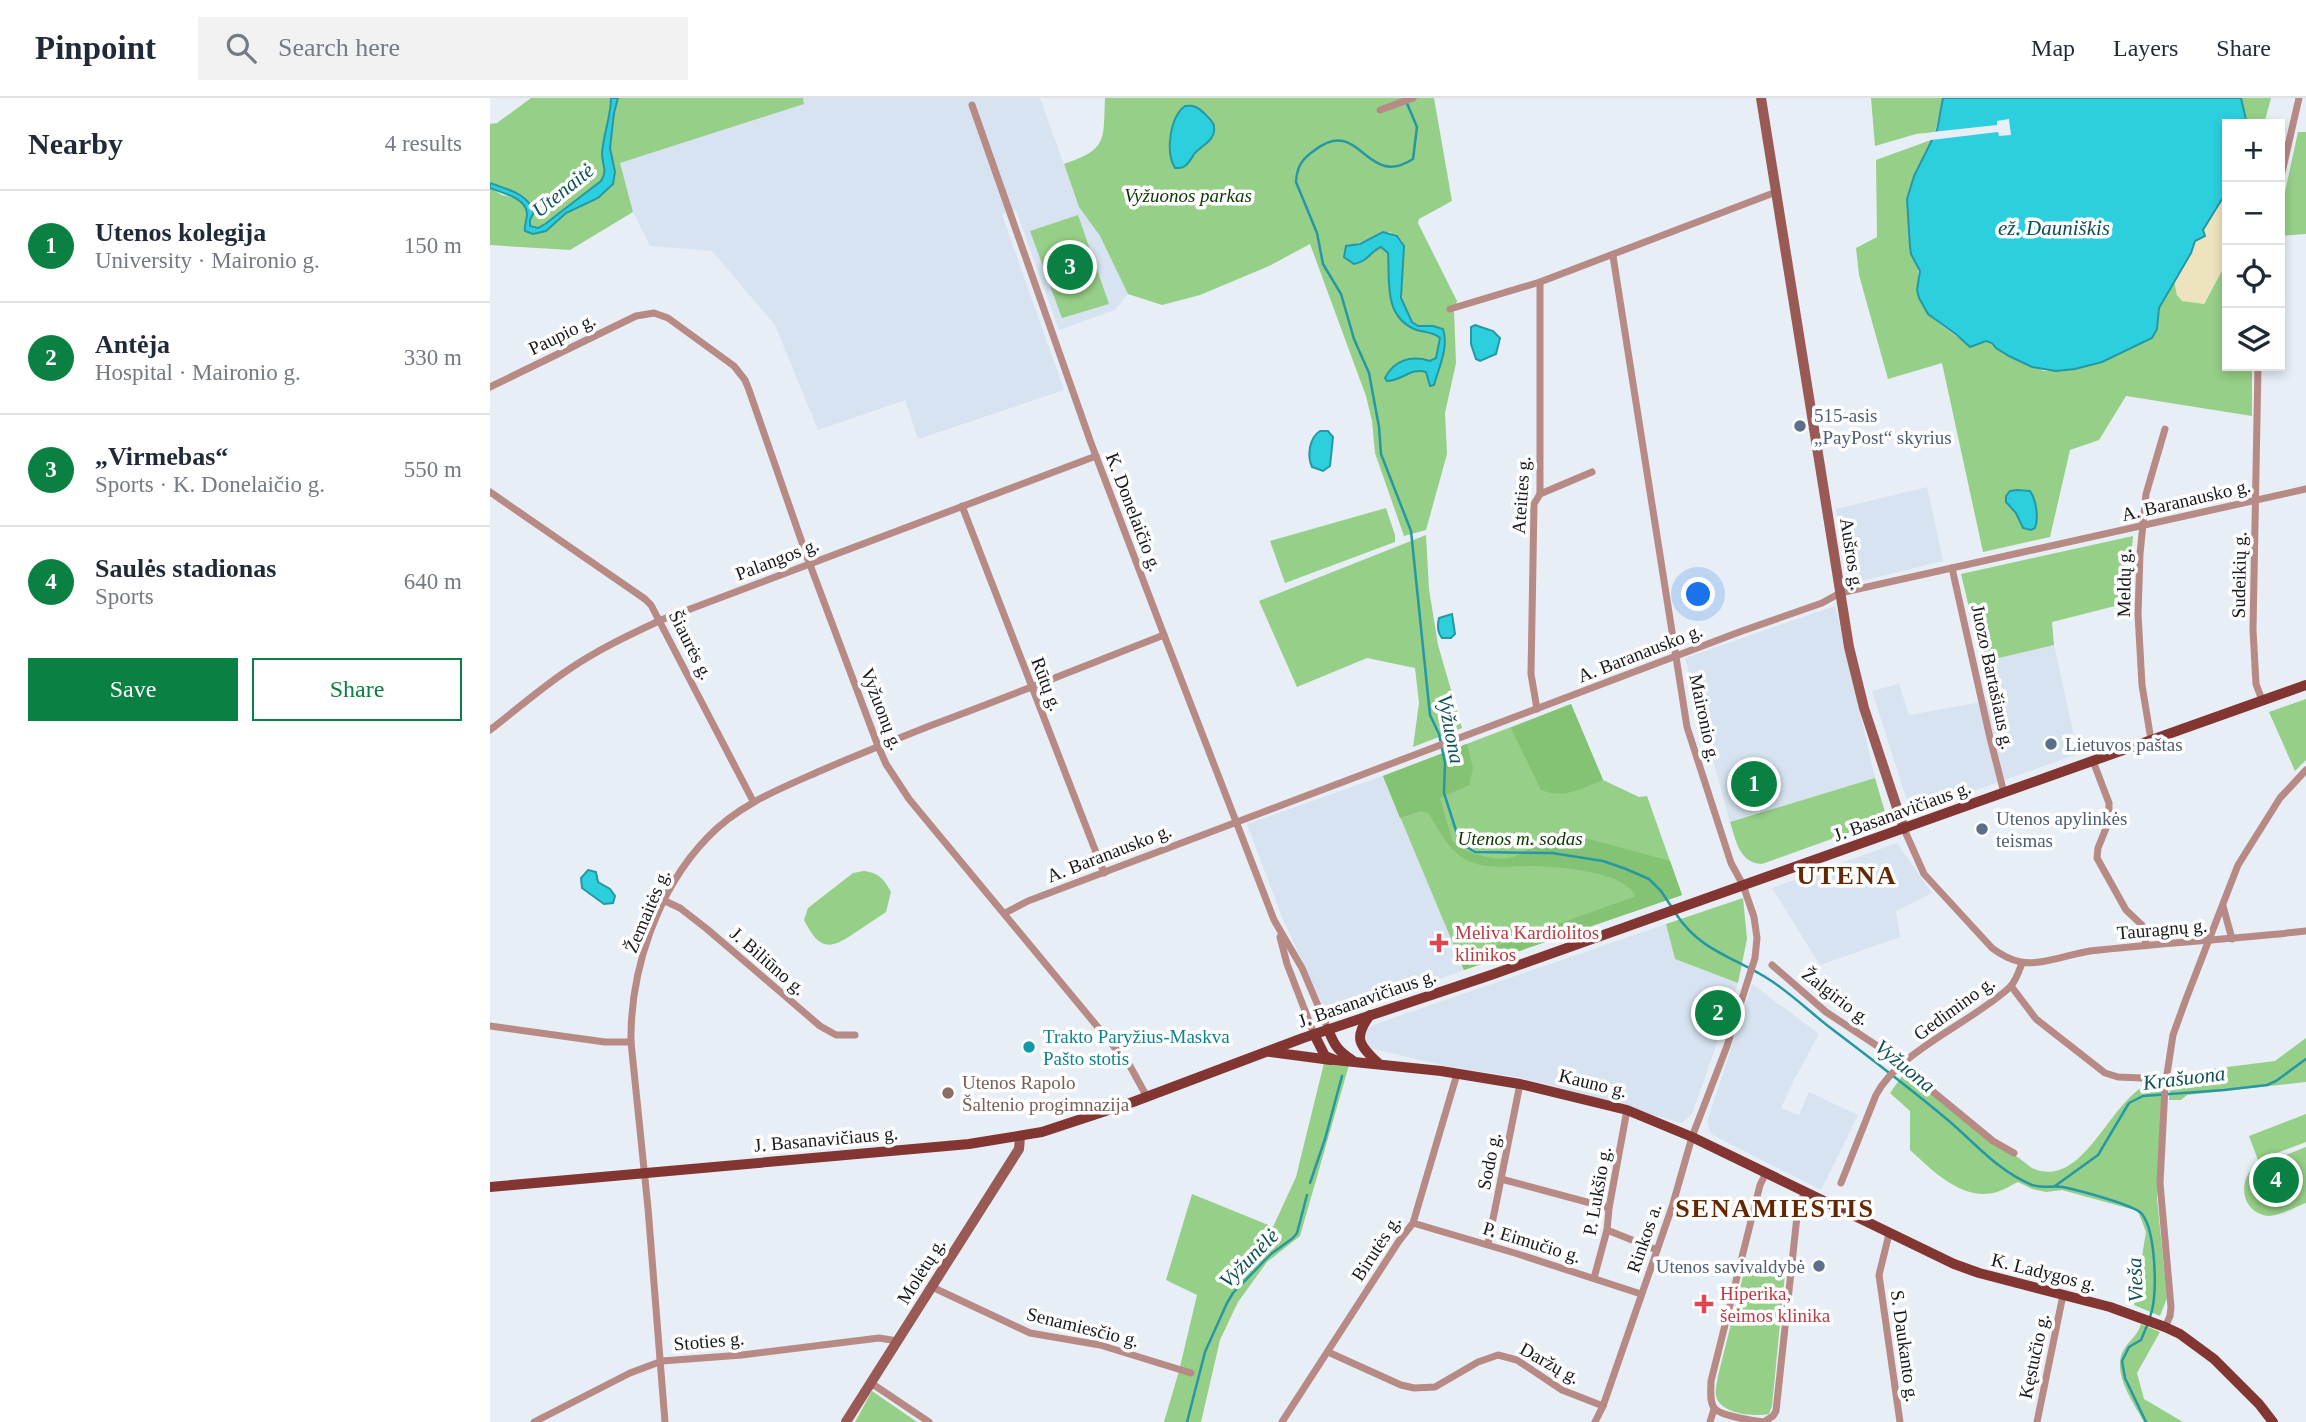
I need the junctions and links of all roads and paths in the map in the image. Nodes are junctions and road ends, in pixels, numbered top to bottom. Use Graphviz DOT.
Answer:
graph roads {
  1 [pos="1413,98"];
  2 [pos="1761,98"];
  3 [pos="2299,98"];
  4 [pos="972,105"];
  5 [pos="1380,110"];
  6 [pos="2285,159"];
  7 [pos="1776,192"];
  8 [pos="1613,256"];
  9 [pos="1540,282"];
  10 [pos="1450,309"];
  11 [pos="649,312"];
  12 [pos="2258,371"];
  13 [pos="490,387"];
  14 [pos="2165,429"];
  15 [pos="1097,456"];
  16 [pos="1592,472"];
  17 [pos="2306,489"];
  18 [pos="490,492"];
  19 [pos="1540,494"];
  20 [pos="2257,500"];
  21 [pos="962,506"];
  22 [pos="2141,526"];
  23 [pos="810,564"];
  24 [pos="1952,568"];
  25 [pos="1840,593"];
  26 [pos="661,620"];
  27 [pos="1164,635"];
  28 [pos="1676,656"];
  29 [pos="2306,685"];
  30 [pos="1032,687"];
  31 [pos="2262,700"];
  32 [pos="1537,709"];
  33 [pos="490,730"];
  34 [pos="2151,740"];
  35 [pos="878,746"];
  36 [pos="2093,761"];
  37 [pos="2306,770"];
  38 [pos="2004,793"];
  39 [pos="753,801"];
  40 [pos="1237,821"];
  41 [pos="1904,829"];
  42 [pos="1104,873"];
  43 [pos="1743,885"];
  44 [pos="664,901"];
  45 [pos="2223,906"];
  46 [pos="1005,913"];
  47 [pos="1277,926"];
  48 [pos="2306,931"];
  49 [pos="2232,939"];
  50 [pos="2208,941"];
  51 [pos="2146,945"];
  52 [pos="2022,963"];
  53 [pos="1772,965"];
  54 [pos="2011,986"];
  55 [pos="1370,1015"];
  56 [pos="490,1026"];
  57 [pos="1328,1029"];
  58 [pos="1314,1034"];
  59 [pos="855,1035"];
  60 [pos="631,1042"];
  61 [pos="1268,1051"];
  62 [pos="1335,1060"];
  63 [pos="1354,1061"];
  64 [pos="1378,1063"];
  65 [pos="1901,1065"];
  66 [pos="1457,1074"];
  67 [pos="2166,1083"];
  68 [pos="1520,1084"];
  69 [pos="1147,1097"];
  70 [pos="1627,1110"];
  71 [pos="1692,1136"];
  72 [pos="1020,1137"];
  73 [pos="2014,1153"];
  74 [pos="644,1172"];
  75 [pos="1766,1173"];
  76 [pos="1501,1178"];
  77 [pos="1785,1183"];
  78 [pos="1841,1183"];
  79 [pos="490,1187"];
  80 [pos="1805,1192"];
  81 [pos="1609,1208"];
  82 [pos="1413,1223"];
  83 [pos="1608,1230"];
  84 [pos="1889,1234"];
  85 [pos="1488,1244"];
  86 [pos="1657,1250"];
  87 [pos="1594,1278"];
  88 [pos="932,1287"];
  89 [pos="1642,1294"];
  90 [pos="2063,1295"];
  91 [pos="2161,1325"];
  92 [pos="898,1341"];
  93 [pos="1328,1353"];
  94 [pos="662,1361"];
  95 [pos="1191,1373"];
  96 [pos="871,1383"];
  97 [pos="1603,1406"];
  98 [pos="1714,1409"];
  99 [pos="1771,1421"];
  100 [pos="534,1422"];
  101 [pos="665,1422"];
  102 [pos="846,1422"];
  103 [pos="929,1422"];
  104 [pos="1282,1422"];
  105 [pos="1595,1422"];
  106 [pos="1710,1422"];
  107 [pos="1900,1422"];
  108 [pos="2036,1422"];
  109 [pos="2273,1422"];
  1 -- 5 [label="street"];
  2 -- 7 [label="street, Aušros g."];
  3 -- 6 [label="street"];
  4 -- 15 [label="street, K. Donelaičio g."];
  7 -- 8 [label="street"];
  7 -- 25 [label="street, Aušros g."];
  8 -- 9 [label="street"];
  8 -- 28 [label="street, Maironio g."];
  9 -- 10 [label="street"];
  9 -- 19 [label="street, Ateities g."];
  11 -- 13 [label="street, Paupio g."];
  11 -- 23 [label="street, Vyžuonų g."];
  12 -- 20 [label="street, Sudeikių g."];
  14 -- 22 [label="street, Meldų g."];
  15 -- 21 [label="street, Palangos g."];
  15 -- 27 [label="street, K. Donelaičio g."];
  16 -- 19 [label="street"];
  17 -- 20 [label="street, A. Baranausko g."];
  18 -- 26 [label="street, Šiaurės g."];
  19 -- 32 [label="street, Ateities g."];
  20 -- 22 [label="street, A. Baranausko g."];
  20 -- 31 [label="street, Sudeikių g."];
  21 -- 23 [label="street, Palangos g."];
  21 -- 30 [label="street, Rūtų g."];
  22 -- 24 [label="street, A. Baranausko g."];
  22 -- 34 [label="street, Meldų g."];
  23 -- 26 [label="street, Palangos g."];
  23 -- 35 [label="street, Vyžuonų g."];
  24 -- 25 [label="street, A. Baranausko g."];
  24 -- 38 [label="street, Juozo Bartašiaus g."];
  25 -- 28 [label="street, A. Baranausko g."];
  25 -- 41 [label="street, Aušros g."];
  26 -- 33 [label="street, Palangos g."];
  26 -- 39 [label="street, Šiaurės g."];
  27 -- 30 [label="street, Žemaitės g."];
  27 -- 40 [label="street, K. Donelaičio g."];
  28 -- 32 [label="street, A. Baranausko g."];
  28 -- 43 [label="street, Maironio g."];
  29 -- 31 [label="main road, J. Basanavičiaus g."];
  30 -- 35 [label="street, Žemaitės g."];
  30 -- 42 [label="street, Rūtų g."];
  31 -- 34 [label="main road, J. Basanavičiaus g."];
  32 -- 40 [label="street, A. Baranausko g."];
  34 -- 36 [label="main road, J. Basanavičiaus g."];
  35 -- 39 [label="street, Žemaitės g."];
  35 -- 46 [label="street, Vyžuonų g."];
  36 -- 38 [label="main road, J. Basanavičiaus g."];
  36 -- 51 [label="street"];
  37 -- 45 [label="street"];
  38 -- 41 [label="main road, J. Basanavičiaus g."];
  39 -- 44 [label="street, Žemaitės g."];
  40 -- 42 [label="street, A. Baranausko g."];
  40 -- 47 [label="street, K. Donelaičio g."];
  41 -- 43 [label="main road, J. Basanavičiaus g."];
  41 -- 52 [label="street, Aušros g."];
  42 -- 46 [label="street, A. Baranausko g."];
  43 -- 55 [label="main road, J. Basanavičiaus g."];
  43 -- 71 [label="street, Maironio g."];
  44 -- 59 [label="street, J. Biliūno g."];
  44 -- 60 [label="street, Žemaitės g."];
  45 -- 49 [label="street"];
  45 -- 50 [label="street"];
  46 -- 69 [label="street, Vyžuonų g."];
  47 -- 57 [label="street, K. Donelaičio g."];
  47 -- 58 [label="street, K. Donelaičio g."];
  48 -- 49 [label="street, Tauragnų g."];
  49 -- 50 [label="street, Tauragnų g."];
  50 -- 51 [label="street, Tauragnų g."];
  50 -- 67 [label="street"];
  51 -- 52 [label="street, Tauragnų g."];
  52 -- 54 [label="street, Gedimino g."];
  53 -- 65 [label="street, Žalgirio g."];
  54 -- 65 [label="street, Gedimino g."];
  54 -- 67 [label="street"];
  55 -- 57 [label="main road, J. Basanavičiaus g."];
  55 -- 64 [label="main road"];
  56 -- 60 [label="street"];
  57 -- 58 [label="main road, J. Basanavičiaus g."];
  57 -- 63 [label="main road"];
  58 -- 61 [label="main road, J. Basanavičiaus g."];
  58 -- 62 [label="main road"];
  60 -- 74 [label="street, Žemaitės g."];
  61 -- 62 [label="main road, Kauno g."];
  61 -- 69 [label="main road, J. Basanavičiaus g."];
  62 -- 63 [label="main road, Kauno g."];
  63 -- 64 [label="main road, Kauno g."];
  64 -- 66 [label="main road, Kauno g."];
  65 -- 73 [label="street, Žalgirio g."];
  65 -- 78 [label="street, Gedimino g."];
  66 -- 68 [label="main road, Kauno g."];
  66 -- 82 [label="street, Birutės g."];
  67 -- 91 [label="street"];
  68 -- 70 [label="main road, Kauno g."];
  68 -- 76 [label="street, Sodo g."];
  69 -- 72 [label="main road, J. Basanavičiaus g."];
  70 -- 71 [label="main road, Kauno g."];
  70 -- 81 [label="street, P. Lukšio g."];
  71 -- 75 [label="main road, Kauno g."];
  71 -- 86 [label="street, Rinkos a."];
  72 -- 74 [label="main road, J. Basanavičiaus g."];
  72 -- 88 [label="street, Molėtų g."];
  74 -- 79 [label="main road, J. Basanavičiaus g."];
  74 -- 94 [label="street, Žemaitės g."];
  75 -- 77 [label="main road, Kauno g."];
  75 -- 98 [label="street"];
  76 -- 81 [label="street"];
  76 -- 85 [label="street, Sodo g."];
  77 -- 80 [label="main road, K. Ladygos g."];
  80 -- 84 [label="main road, K. Ladygos g."];
  80 -- 99 [label="street"];
  81 -- 83 [label="street, P. Lukšio g."];
  82 -- 85 [label="street, P. Eimučio g."];
  82 -- 93 [label="street, Birutės g."];
  83 -- 86 [label="street"];
  83 -- 87 [label="street, P. Lukšio g."];
  84 -- 90 [label="main road, K. Ladygos g."];
  84 -- 107 [label="street, S. Daukanto g."];
  85 -- 87 [label="street, P. Eimučio g."];
  86 -- 89 [label="street, Rinkos a."];
  87 -- 89 [label="street, P. Eimučio g."];
  88 -- 92 [label="street, Molėtų g."];
  88 -- 95 [label="street, Senamiesčio g."];
  89 -- 97 [label="street, Rinkos a."];
  90 -- 91 [label="main road, K. Ladygos g."];
  90 -- 108 [label="street, Kęstučio g."];
  91 -- 109 [label="main road, K. Ladygos g."];
  92 -- 94 [label="street, Stoties g."];
  92 -- 96 [label="street, Molėtų g."];
  93 -- 97 [label="street, Daržų g."];
  93 -- 104 [label="street, Birutės g."];
  94 -- 100 [label="street, Stoties g."];
  94 -- 101 [label="street, Žemaitės g."];
  96 -- 102 [label="street, Molėtų g."];
  96 -- 103 [label="street"];
  97 -- 105 [label="street, Rinkos a."];
  98 -- 99 [label="street"];
  98 -- 106 [label="street"];
}
